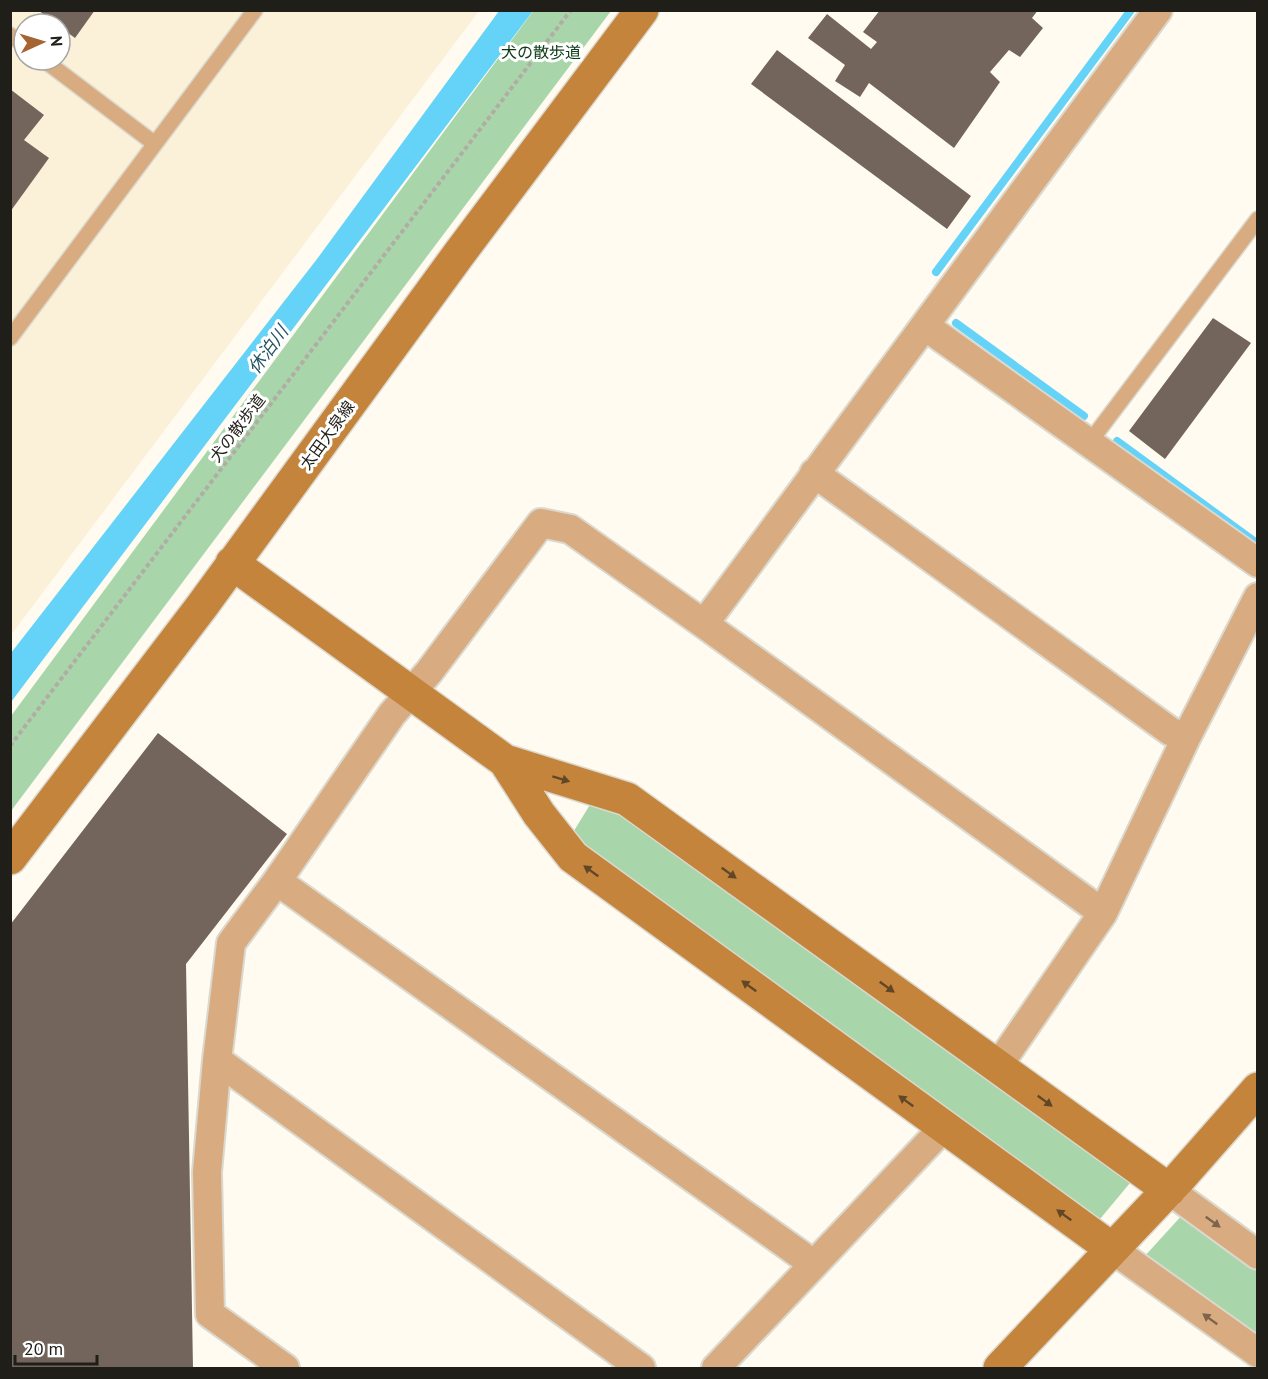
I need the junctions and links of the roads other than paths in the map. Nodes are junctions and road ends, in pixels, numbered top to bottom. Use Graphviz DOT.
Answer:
graph roads {
  1 [pos="255,10"];
  2 [pos="642,10"];
  3 [pos="1158,10"];
  4 [pos="60,72"];
  5 [pos="155,144"];
  6 [pos="1257,219"];
  7 [pos="925,326"];
  8 [pos="10,338"];
  9 [pos="1089,443"];
  10 [pos="814,473"];
  11 [pos="232,563"];
  12 [pos="1257,564"];
  13 [pos="1257,597"];
  14 [pos="704,624"];
  15 [pos="410,693"];
  16 [pos="1186,738"];
  17 [pos="505,761"];
  18 [pos="10,858"];
  19 [pos="277,881"];
  20 [pos="1103,913"];
  21 [pos="216,1060"];
  22 [pos="998,1066"];
  23 [pos="1257,1089"];
  24 [pos="943,1128"];
  25 [pos="1169,1190"];
  26 [pos="1112,1249"];
  27 [pos="1257,1255"];
  28 [pos="812,1266"];
  29 [pos="1257,1353"];
  30 [pos="285,1368"];
  31 [pos="641,1368"];
  32 [pos="716,1368"];
  33 [pos="999,1368"];
  1 -- 5 [label="lane"];
  2 -- 11 [label="street, 太田大泉線"];
  3 -- 7 [label="street"];
  4 -- 5 [label="lane"];
  5 -- 8 [label="lane"];
  6 -- 9 [label="lane"];
  7 -- 9 [label="street"];
  7 -- 10 [label="street"];
  9 -- 12 [label="street"];
  10 -- 14 [label="street"];
  10 -- 16 [label="street"];
  11 -- 15 [label="street"];
  11 -- 18 [label="street, 太田大泉線"];
  13 -- 16 [label="street"];
  14 -- 15 [label="street"];
  14 -- 20 [label="street"];
  15 -- 17 [label="street"];
  15 -- 19 [label="street"];
  16 -- 20 [label="street"];
  17 -- 22 [label="street, one-way"];
  24 -- 17 [label="street, one-way"];
  19 -- 21 [label="street"];
  19 -- 28 [label="street"];
  20 -- 22 [label="street"];
  21 -- 30 [label="street"];
  21 -- 31 [label="street"];
  22 -- 25 [label="street, one-way"];
  23 -- 25 [label="street"];
  26 -- 24 [label="street, one-way"];
  24 -- 28 [label="street"];
  25 -- 26 [label="street"];
  25 -- 27 [label="street, one-way"];
  29 -- 26 [label="street, one-way"];
  26 -- 33 [label="street"];
  28 -- 32 [label="street"];
}
